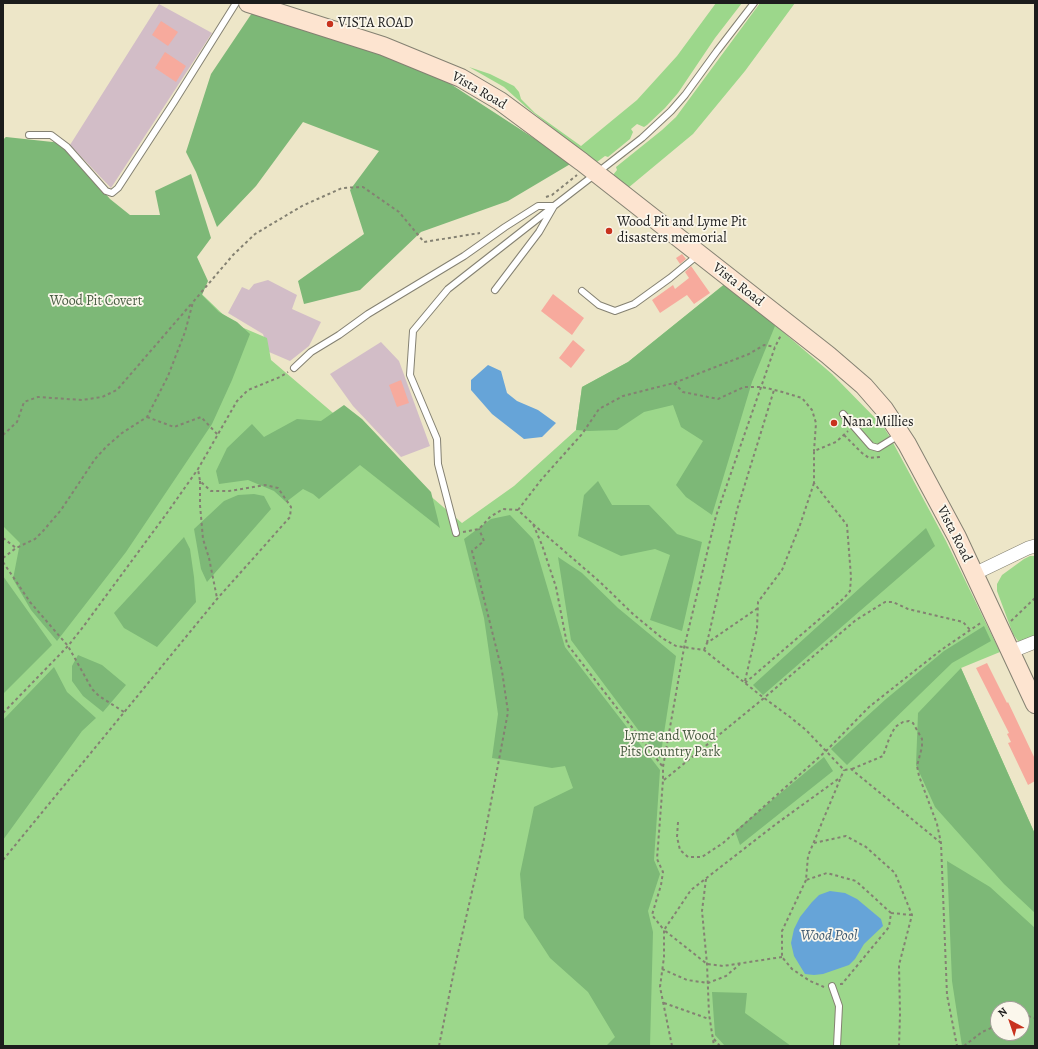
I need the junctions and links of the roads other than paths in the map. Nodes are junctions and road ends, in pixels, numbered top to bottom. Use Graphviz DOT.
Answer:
graph roads {
  1 [pos="236,3"];
  2 [pos="248,3"];
  3 [pos="754,3"];
  4 [pos="29,135"];
  5 [pos="597,174"];
  6 [pos="554,206"];
  7 [pos="699,254"];
  8 [pos="495,290"];
  9 [pos="582,291"];
  10 [pos="294,368"];
  11 [pos="843,414"];
  12 [pos="901,434"];
  13 [pos="456,533"];
  14 [pos="1035,546"];
  15 [pos="974,574"];
  16 [pos="1035,642"];
  17 [pos="1010,652"];
  18 [pos="1035,704"];
  19 [pos="832,986"];
  20 [pos="837,1046"];
  1 -- 4 [label="lane"];
  2 -- 5 [label="main road, Vista Road"];
  3 -- 5 [label="lane"];
  5 -- 6 [label="lane"];
  5 -- 7 [label="main road, Vista Road"];
  6 -- 8 [label="lane"];
  6 -- 10 [label="lane"];
  6 -- 13 [label="lane"];
  7 -- 9 [label="lane"];
  7 -- 12 [label="main road, Vista Road"];
  11 -- 12 [label="lane"];
  12 -- 15 [label="main road, Vista Road"];
  14 -- 15 [label="street"];
  15 -- 17 [label="main road, Vista Road"];
  16 -- 17 [label="street"];
  17 -- 18 [label="main road, Vista Road"];
  19 -- 20 [label="lane"];
}
